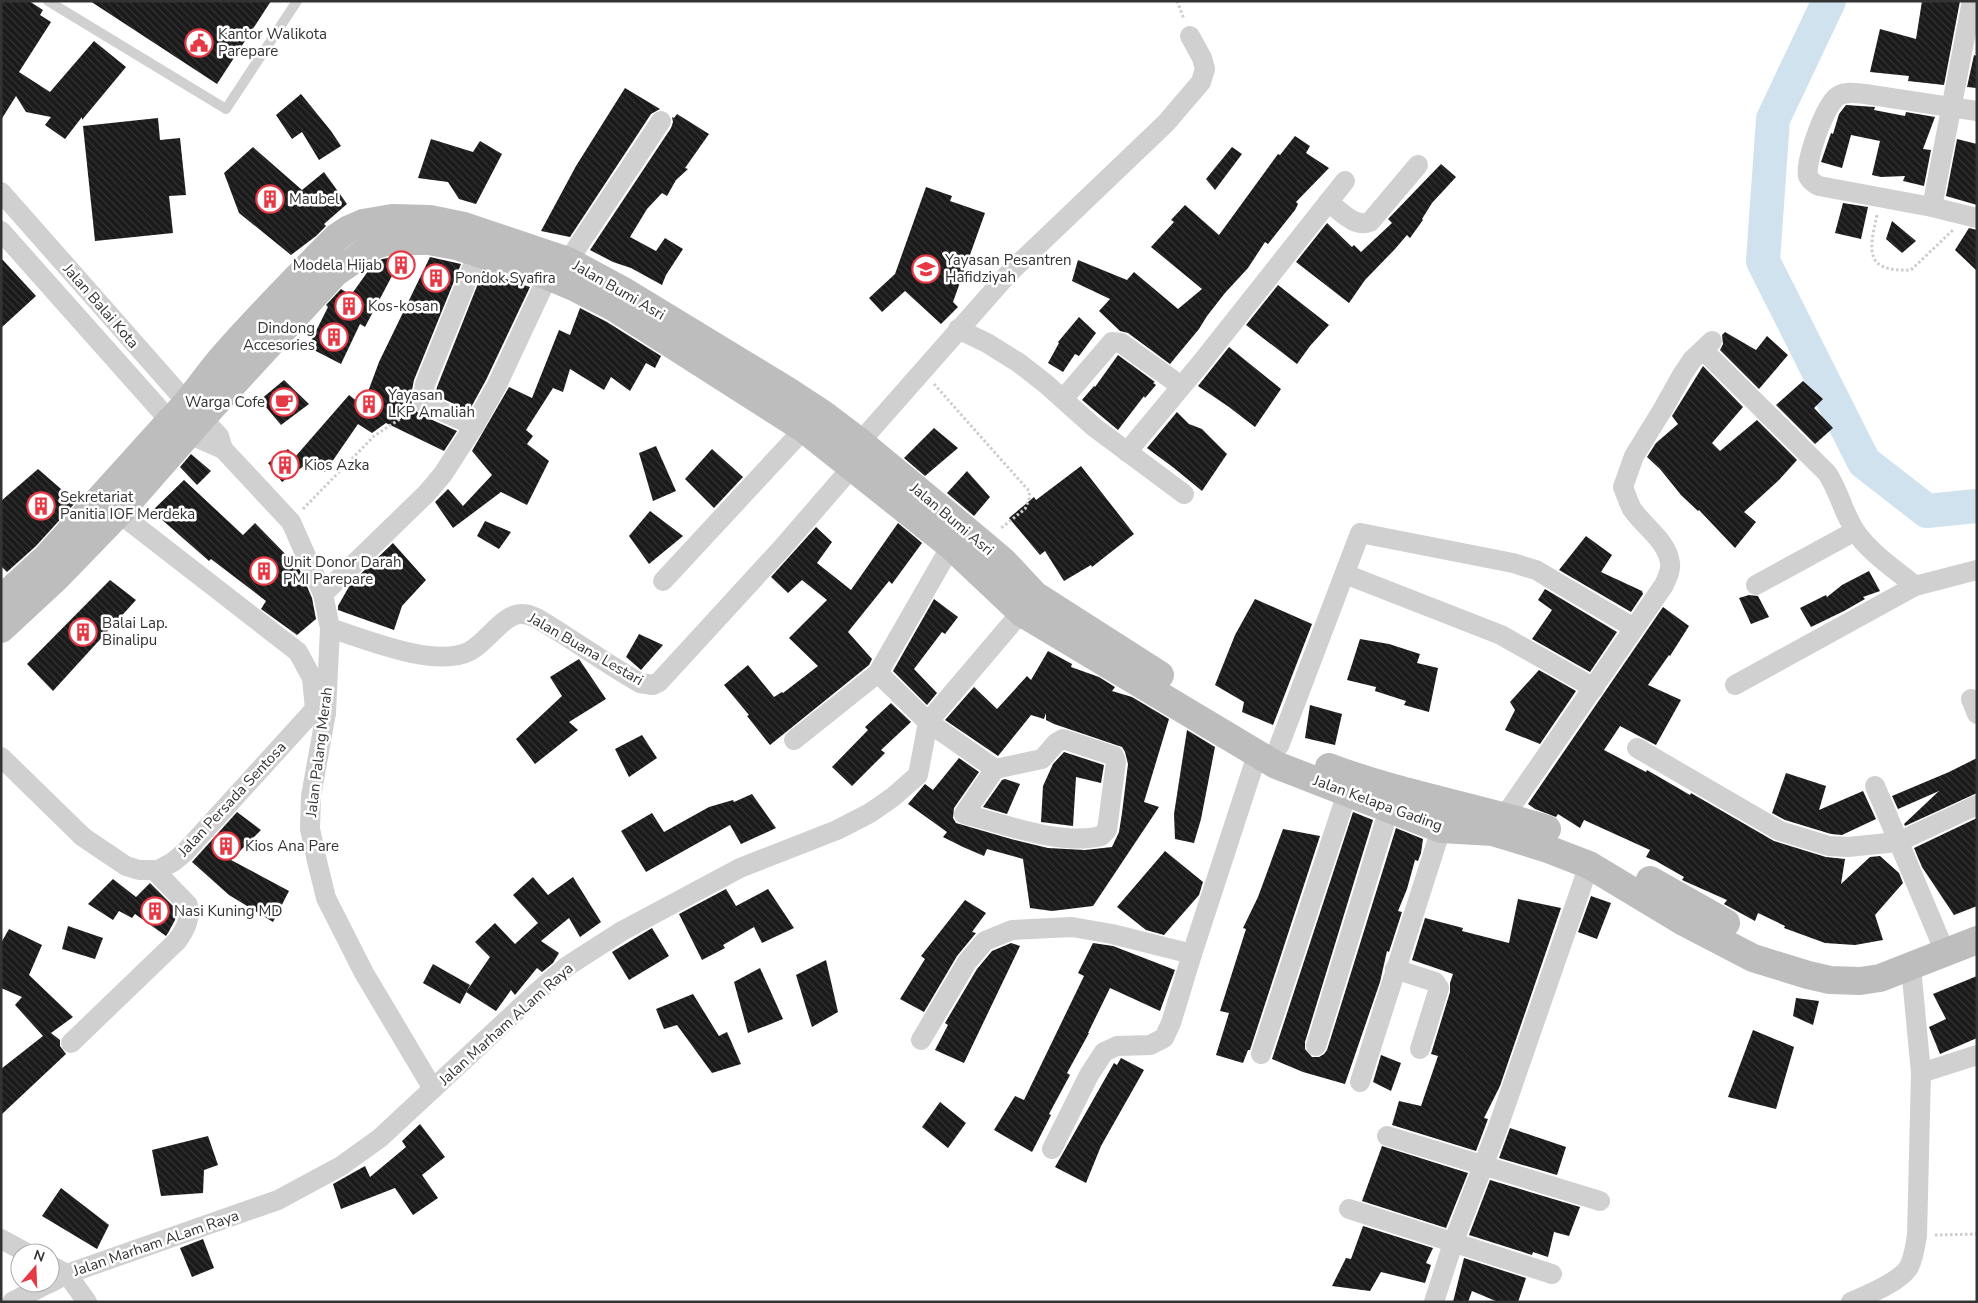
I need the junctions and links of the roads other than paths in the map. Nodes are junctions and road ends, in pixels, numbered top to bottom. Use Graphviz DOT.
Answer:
graph roads {
  1 [pos="48,1"];
  2 [pos="297,1"];
  3 [pos="1972,1"];
  4 [pos="1190,36"];
  5 [pos="1952,108"];
  6 [pos="1977,112"];
  7 [pos="661,121"];
  8 [pos="1418,165"];
  9 [pos="1345,181"];
  10 [pos="1,192"];
  11 [pos="1328,202"];
  12 [pos="1932,208"];
  13 [pos="1971,217"];
  14 [pos="1,231"];
  15 [pos="478,254"];
  16 [pos="558,269"];
  17 [pos="618,298"];
  18 [pos="291,301"];
  19 [pos="958,329"];
  20 [pos="1181,386"];
  21 [pos="1063,399"];
  22 [pos="187,420"];
  23 [pos="474,426"];
  24 [pos="804,429"];
  25 [pos="1127,452"];
  26 [pos="856,454"];
  27 [pos="1184,494"];
  28 [pos="119,512"];
  29 [pos="1855,530"];
  30 [pos="951,546"];
  31 [pos="1977,570"];
  32 [pos="1345,574"];
  33 [pos="663,581"];
  34 [pos="1756,585"];
  35 [pos="1915,586"];
  36 [pos="323,594"];
  37 [pos="1,599"];
  38 [pos="1029,604"];
  39 [pos="330,628"];
  40 [pos="1634,628"];
  41 [pos="1,629"];
  42 [pos="878,673"];
  43 [pos="1735,685"];
  44 [pos="1594,688"];
  45 [pos="321,711"];
  46 [pos="928,722"];
  47 [pos="794,740"];
  48 [pos="1637,748"];
  49 [pos="1268,750"];
  50 [pos="1,757"];
  51 [pos="995,769"];
  52 [pos="1875,786"];
  53 [pos="1347,793"];
  54 [pos="1977,805"];
  55 [pos="1389,809"];
  56 [pos="1499,824"];
  57 [pos="1441,829"];
  58 [pos="1898,842"];
  59 [pos="1589,866"];
  60 [pos="154,870"];
  61 [pos="1977,920"];
  62 [pos="1977,940"];
  63 [pos="1942,944"];
  64 [pos="1757,950"];
  65 [pos="1192,954"];
  66 [pos="1911,967"];
  67 [pos="1395,970"];
  68 [pos="921,1040"];
  69 [pos="71,1043"];
  70 [pos="1316,1046"];
  71 [pos="1420,1049"];
  72 [pos="1261,1054"];
  73 [pos="1977,1055"];
  74 [pos="1920,1074"];
  75 [pos="1360,1082"];
  76 [pos="433,1089"];
  77 [pos="1387,1136"];
  78 [pos="1052,1150"];
  79 [pos="1484,1165"];
  80 [pos="1600,1201"];
  81 [pos="1349,1209"];
  82 [pos="1453,1243"];
  83 [pos="60,1274"];
  84 [pos="1552,1274"];
  85 [pos="60,1281"];
  86 [pos="27,1293"];
  87 [pos="12,1302"];
  88 [pos="87,1302"];
  89 [pos="1434,1302"];
  90 [pos="1851,1302"];
  1 -- 2 [label="lane"];
  3 -- 5 [label="street"];
  4 -- 19 [label="street"];
  5 -- 6 [label="street"];
  5 -- 12 [label="street"];
  5 -- 12 [label="street"];
  7 -- 16 [label="street"];
  8 -- 11 [label="street"];
  9 -- 11 [label="street"];
  10 -- 22 [label="street, Jalan Balai Kota"];
  11 -- 20 [label="street"];
  12 -- 13 [label="street"];
  14 -- 22 [label="street, Jalan Balai Kota"];
  15 -- 16 [label="street, Jalan Bumi Asri"];
  15 -- 18 [label="street, Jalan Bumi Asri"];
  15 -- 23 [label="street"];
  16 -- 17 [label="street, Jalan Bumi Asri"];
  16 -- 18 [label="street, Jalan Bumi Asri"];
  16 -- 23 [label="street"];
  17 -- 24 [label="street, Jalan Bumi Asri"];
  17 -- 26 [label="street, Jalan Bumi Asri"];
  18 -- 22 [label="street, Jalan Bumi Asri"];
  19 -- 21 [label="street"];
  19 -- 26 [label="street"];
  20 -- 21 [label="street"];
  20 -- 25 [label="street"];
  21 -- 25 [label="street"];
  22 -- 28 [label="street"];
  22 -- 36 [label="street, Jalan Palang Merah"];
  22 -- 37 [label="street"];
  23 -- 36 [label="street"];
  24 -- 26 [label="street, Jalan Bumi Asri"];
  24 -- 33 [label="street"];
  25 -- 27 [label="street"];
  26 -- 30 [label="street, Jalan Bumi Asri"];
  26 -- 38 [label="street, Jalan Bumi Asri"];
  26 -- 39 [label="street, Jalan Buana Lestari"];
  28 -- 41 [label="street"];
  28 -- 45 [label="street"];
  29 -- 34 [label="street"];
  29 -- 35 [label="street"];
  29 -- 40 [label="street"];
  30 -- 38 [label="street, Jalan Bumi Asri"];
  30 -- 42 [label="street"];
  31 -- 35 [label="street"];
  32 -- 40 [label="street"];
  32 -- 44 [label="street"];
  32 -- 49 [label="street"];
  35 -- 43 [label="street"];
  36 -- 39 [label="street, Jalan Palang Merah"];
  38 -- 46 [label="street"];
  38 -- 49 [label="street, Jalan Kelapa Gading"];
  39 -- 45 [label="street, Jalan Palang Merah"];
  40 -- 44 [label="street"];
  42 -- 46 [label="street"];
  42 -- 47 [label="street"];
  44 -- 56 [label="street"];
  45 -- 60 [label="street, Jalan Persada Sentosa"];
  45 -- 76 [label="street, Jalan Palang Merah"];
  46 -- 51 [label="street"];
  46 -- 76 [label="street, Jalan Marham ALam Raya"];
  48 -- 58 [label="street"];
  49 -- 53 [label="street, Jalan Kelapa Gading"];
  49 -- 56 [label="street, Jalan Kelapa Gading"];
  49 -- 65 [label="street"];
  50 -- 60 [label="street"];
  51 -- 51 [label="street"];
  52 -- 58 [label="street"];
  53 -- 55 [label="street, Jalan Kelapa Gading"];
  53 -- 72 [label="street"];
  54 -- 58 [label="street"];
  55 -- 57 [label="street, Jalan Kelapa Gading"];
  55 -- 70 [label="street"];
  56 -- 57 [label="street, Jalan Kelapa Gading"];
  56 -- 59 [label="street, Jalan Kelapa Gading"];
  56 -- 64 [label="street, Jalan Kelapa Gading"];
  57 -- 67 [label="street"];
  58 -- 63 [label="street"];
  59 -- 64 [label="street, Jalan Kelapa Gading"];
  59 -- 79 [label="street"];
  60 -- 69 [label="street"];
  61 -- 63 [label="street, Jalan Kelapa Gading"];
  62 -- 63 [label="street, Jalan Kelapa Gading"];
  63 -- 64 [label="street, Jalan Kelapa Gading"];
  63 -- 66 [label="street, Jalan Kelapa Gading"];
  64 -- 66 [label="street, Jalan Kelapa Gading"];
  65 -- 68 [label="street"];
  65 -- 78 [label="street"];
  66 -- 74 [label="street"];
  67 -- 71 [label="street"];
  67 -- 75 [label="street"];
  73 -- 74 [label="street"];
  74 -- 90 [label="street"];
  76 -- 83 [label="street, Jalan Marham ALam Raya"];
  77 -- 79 [label="street"];
  79 -- 80 [label="street"];
  79 -- 82 [label="street"];
  81 -- 82 [label="street"];
  82 -- 84 [label="street"];
  82 -- 89 [label="street"];
  85 -- 88 [label="street"];
  86 -- 87 [label="street, Jalan Marham ALam Raya"];
}
